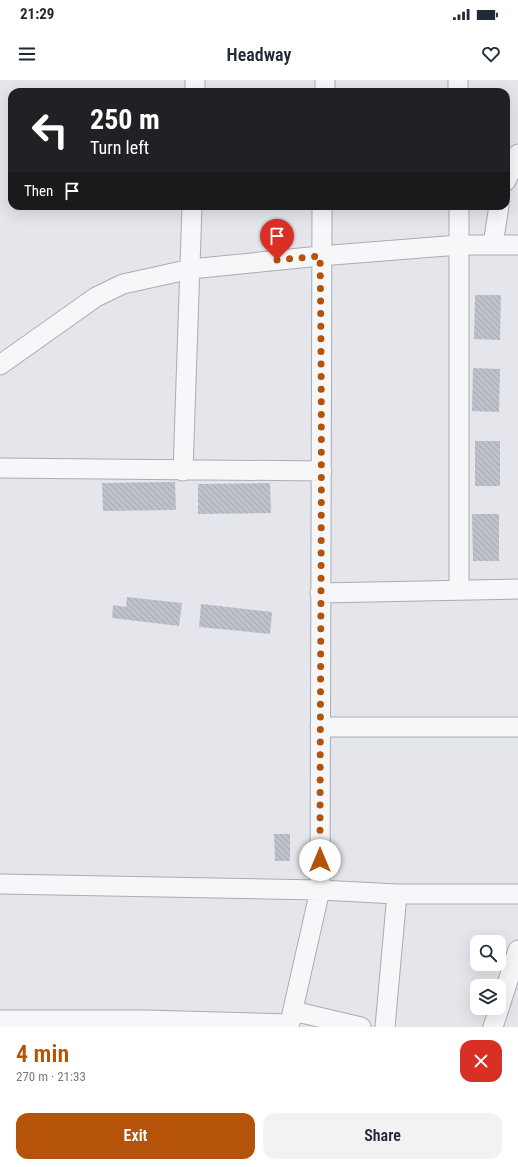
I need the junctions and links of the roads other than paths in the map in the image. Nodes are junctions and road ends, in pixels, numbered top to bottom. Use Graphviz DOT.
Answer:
graph roads {
  1 [pos="518,154"];
  2 [pos="510,172"];
  3 [pos="192,210"];
  4 [pos="322,210"];
  5 [pos="458,210"];
  6 [pos="498,210"];
  7 [pos="493,244"];
  8 [pos="459,245"];
  9 [pos="518,245"];
  10 [pos="320,256"];
  11 [pos="191,269"];
  12 [pos="0,365"];
  13 [pos="0,468"];
  14 [pos="183,471"];
  15 [pos="322,471"];
  16 [pos="458,589"];
  17 [pos="518,589"];
  18 [pos="320,593"];
  19 [pos="320,727"];
  20 [pos="518,728"];
  21 [pos="0,884"];
  22 [pos="320,890"];
  23 [pos="397,894"];
  24 [pos="518,894"];
  25 [pos="516,961"];
  26 [pos="0,1020"];
  27 [pos="290,1021"];
  28 [pos="144,1024"];
  29 [pos="361,1027"];
  30 [pos="385,1027"];
  31 [pos="494,1027"];
  1 -- 2 [label="street"];
  3 -- 11 [label="street"];
  4 -- 10 [label="street"];
  5 -- 8 [label="street"];
  6 -- 7 [label="street"];
  7 -- 8 [label="street"];
  7 -- 9 [label="street"];
  8 -- 10 [label="street"];
  8 -- 16 [label="street"];
  10 -- 11 [label="street"];
  10 -- 15 [label="street"];
  11 -- 12 [label="street"];
  11 -- 14 [label="street"];
  13 -- 14 [label="street"];
  14 -- 15 [label="street"];
  15 -- 18 [label="street"];
  16 -- 17 [label="street"];
  16 -- 18 [label="street"];
  18 -- 19 [label="street"];
  19 -- 20 [label="street"];
  19 -- 22 [label="street"];
  21 -- 22 [label="street"];
  22 -- 23 [label="street"];
  22 -- 27 [label="street"];
  23 -- 24 [label="street"];
  23 -- 30 [label="street"];
  25 -- 31 [label="street"];
  26 -- 28 [label="street"];
  27 -- 28 [label="street"];
  27 -- 29 [label="street"];
}
